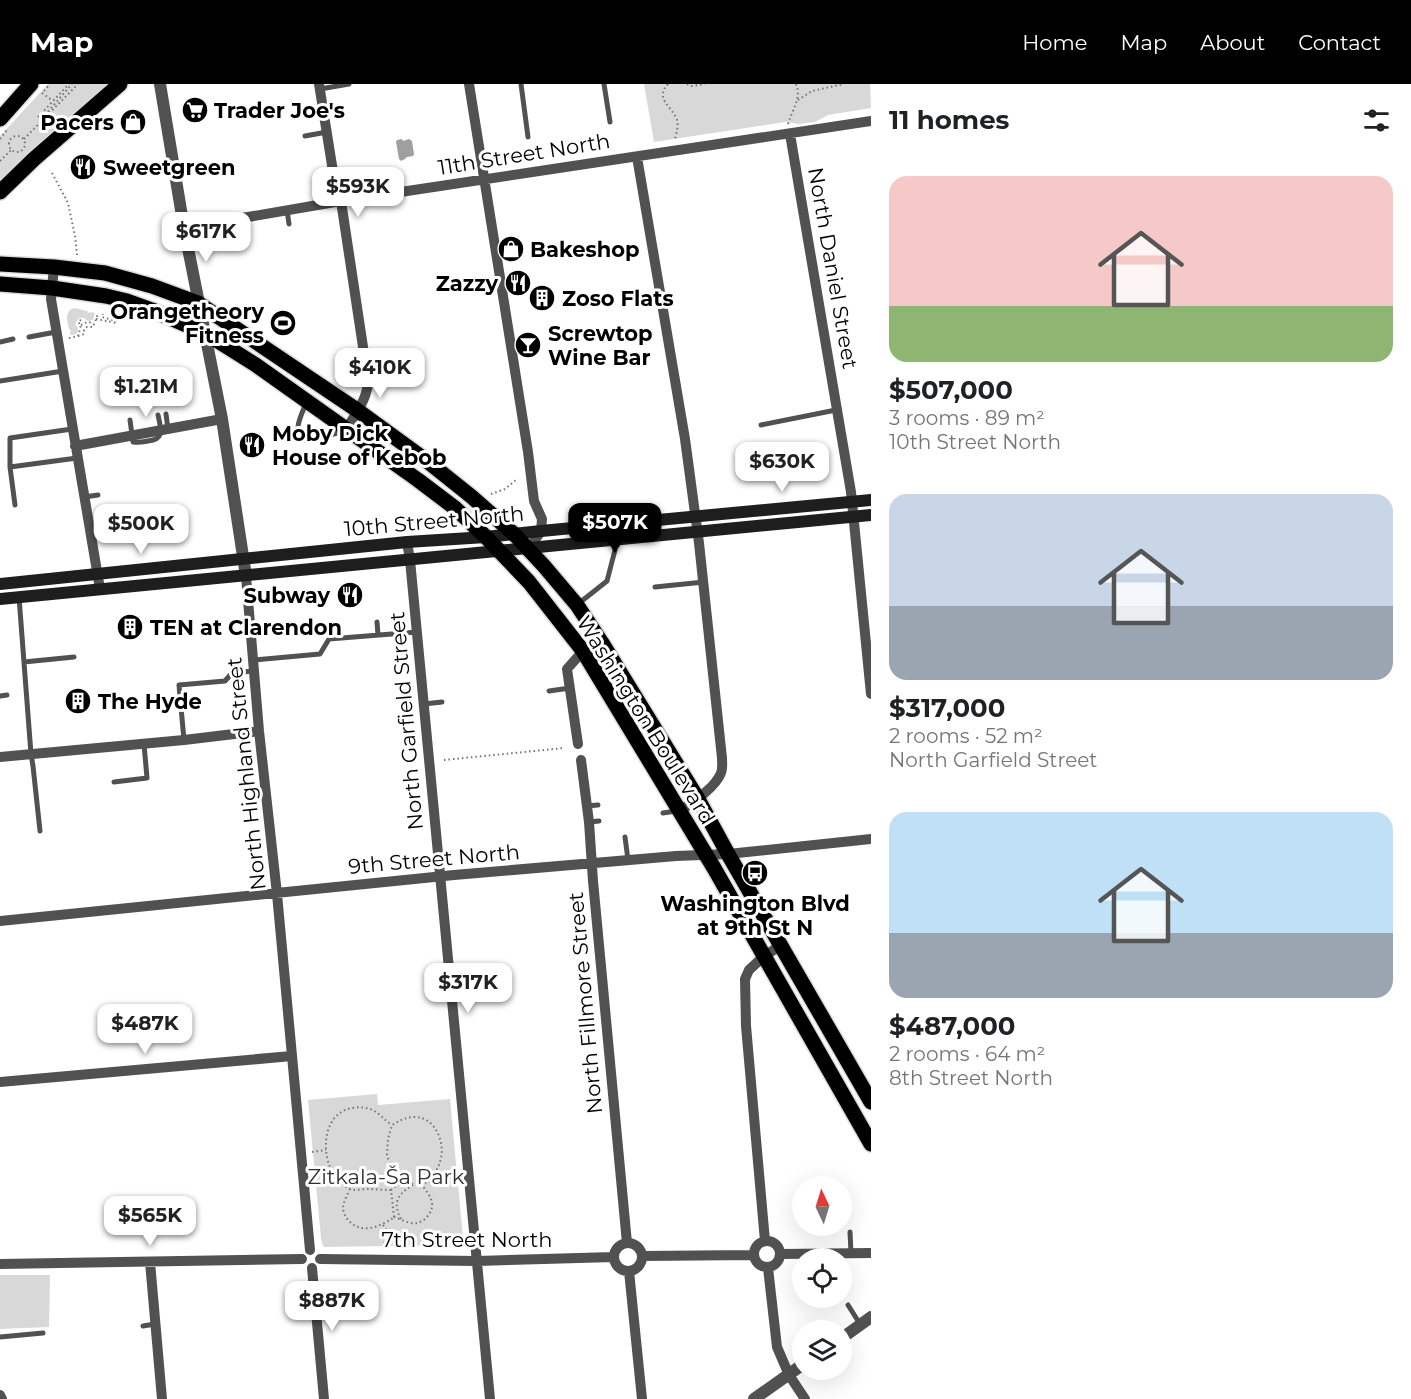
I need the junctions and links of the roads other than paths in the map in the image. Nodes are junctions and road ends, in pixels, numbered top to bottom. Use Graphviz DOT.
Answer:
graph roads {
  1 [pos="120,84"];
  2 [pos="160,84"];
  3 [pos="349,84"];
  4 [pos="469,84"];
  5 [pos="521,84"];
  6 [pos="604,84"];
  7 [pos="319,86"];
  8 [pos="36,88"];
  9 [pos="871,121"];
  10 [pos="610,122"];
  11 [pos="3,125"];
  12 [pos="789,129"];
  13 [pos="327,132"];
  14 [pos="305,136"];
  15 [pos="528,137"];
  16 [pos="637,157"];
  17 [pos="483,180"];
  18 [pos="0,192"];
  19 [pos="341,201"];
  20 [pos="287,210"];
  21 [pos="289,224"];
  22 [pos="184,228"];
  23 [pos="0,264"];
  24 [pos="54,267"];
  25 [pos="0,284"];
  26 [pos="52,288"];
  27 [pos="198,303"];
  28 [pos="56,332"];
  29 [pos="205,333"];
  30 [pos="28,337"];
  31 [pos="13,339"];
  32 [pos="0,342"];
  33 [pos="63,371"];
  34 [pos="0,381"];
  35 [pos="307,401"];
  36 [pos="357,410"];
  37 [pos="837,410"];
  38 [pos="166,414"];
  39 [pos="158,415"];
  40 [pos="222,419"];
  41 [pos="130,420"];
  42 [pos="761,425"];
  43 [pos="72,429"];
  44 [pos="165,430"];
  45 [pos="346,430"];
  46 [pos="133,435"];
  47 [pos="75,446"];
  48 [pos="77,458"];
  49 [pos="10,467"];
  50 [pos="98,495"];
  51 [pos="84,497"];
  52 [pos="871,500"];
  53 [pos="853,501"];
  54 [pos="15,505"];
  55 [pos="871,515"];
  56 [pos="696,516"];
  57 [pos="854,517"];
  58 [pos="110,530"];
  59 [pos="541,531"];
  60 [pos="698,531"];
  61 [pos="91,533"];
  62 [pos="515,535"];
  63 [pos="486,537"];
  64 [pos="614,539"];
  65 [pos="407,542"];
  66 [pos="529,549"];
  67 [pos="500,552"];
  68 [pos="244,559"];
  69 [pos="410,560"];
  70 [pos="98,575"];
  71 [pos="246,576"];
  72 [pos="704,582"];
  73 [pos="0,584"];
  74 [pos="655,587"];
  75 [pos="100,589"];
  76 [pos="19,597"];
  77 [pos="0,599"];
  78 [pos="577,605"];
  79 [pos="377,622"];
  80 [pos="417,632"];
  81 [pos="378,636"];
  82 [pos="602,643"];
  83 [pos="582,651"];
  84 [pos="74,657"];
  85 [pos="24,662"];
  86 [pos="253,666"];
  87 [pos="570,688"];
  88 [pos="549,691"];
  89 [pos="871,694"];
  90 [pos="442,702"];
  91 [pos="424,704"];
  92 [pos="259,731"];
  93 [pos="184,740"];
  94 [pos="144,742"];
  95 [pos="578,744"];
  96 [pos="31,754"];
  97 [pos="0,757"];
  98 [pos="581,760"];
  99 [pos="114,782"];
  100 [pos="698,799"];
  101 [pos="680,811"];
  102 [pos="663,813"];
  103 [pos="40,831"];
  104 [pos="625,837"];
  105 [pos="871,840"];
  106 [pos="728,854"];
  107 [pos="705,855"];
  108 [pos="628,861"];
  109 [pos="591,864"];
  110 [pos="440,877"];
  111 [pos="277,894"];
  112 [pos="0,921"];
  113 [pos="781,945"];
  114 [pos="764,957"];
  115 [pos="292,1056"];
  116 [pos="0,1082"];
  117 [pos="871,1102"];
  118 [pos="871,1144"];
  119 [pos="765,1241"];
  120 [pos="627,1243"];
  121 [pos="310,1250"];
  122 [pos="871,1253"];
  123 [pos="781,1254"];
  124 [pos="792,1254"];
  125 [pos="852,1254"];
  126 [pos="754,1255"];
  127 [pos="642,1256"];
  128 [pos="614,1257"];
  129 [pos="302,1259"];
  130 [pos="320,1259"];
  131 [pos="477,1261"];
  132 [pos="150,1262"];
  133 [pos="0,1264"];
  134 [pos="312,1268"];
  135 [pos="768,1268"];
  136 [pos="629,1271"];
  137 [pos="851,1308"];
  138 [pos="866,1321"];
  139 [pos="155,1324"];
  140 [pos="143,1326"];
  141 [pos="852,1331"];
  142 [pos="42,1333"];
  143 [pos="0,1337"];
  144 [pos="792,1373"];
  145 [pos="789,1375"];
  146 [pos="0,1395"];
  147 [pos="2,1399"];
  148 [pos="162,1399"];
  149 [pos="324,1399"];
  150 [pos="490,1399"];
  151 [pos="642,1399"];
  152 [pos="754,1399"];
  153 [pos="805,1399"];
  1 -- 18 [label="main road"];
  2 -- 22 [label="street, North Highland Street"];
  3 -- 7 [label="lane"];
  4 -- 17 [label="street"];
  5 -- 15 [label="lane"];
  6 -- 10 [label="lane"];
  7 -- 13 [label="street"];
  8 -- 11 [label="main road"];
  9 -- 12 [label="street, 11th Street North"];
  12 -- 16 [label="street, 11th Street North"];
  12 -- 37 [label="street, North Daniel Street"];
  13 -- 14 [label="lane"];
  13 -- 19 [label="street"];
  16 -- 17 [label="street, 11th Street North"];
  16 -- 56 [label="street"];
  17 -- 19 [label="street, 11th Street North"];
  17 -- 59 [label="street"];
  19 -- 20 [label="street, 11th Street North"];
  19 -- 36 [label="street"];
  20 -- 21 [label="lane"];
  20 -- 22 [label="street, 11th Street North"];
  22 -- 27 [label="street, North Highland Street"];
  23 -- 24 [label="main road, Washington Boulevard"];
  24 -- 26 [label="street"];
  24 -- 27 [label="main road, Washington Boulevard"];
  25 -- 26 [label="main road, Washington Boulevard"];
  26 -- 28 [label="street"];
  26 -- 29 [label="main road, Washington Boulevard"];
  27 -- 29 [label="street, North Highland Street"];
  27 -- 36 [label="main road, Washington Boulevard"];
  28 -- 30 [label="lane"];
  28 -- 33 [label="street"];
  29 -- 35 [label="main road, Washington Boulevard"];
  29 -- 40 [label="street, North Highland Street"];
  31 -- 32 [label="lane"];
  33 -- 34 [label="lane"];
  33 -- 43 [label="street"];
  35 -- 45 [label="main road, Washington Boulevard"];
  35 -- 45 [label="lane"];
  36 -- 45 [label="street"];
  36 -- 62 [label="main road, Washington Boulevard"];
  37 -- 42 [label="lane"];
  37 -- 53 [label="street, North Daniel Street"];
  38 -- 44 [label="lane"];
  39 -- 44 [label="lane"];
  40 -- 44 [label="street"];
  40 -- 68 [label="street, North Highland Street"];
  41 -- 46 [label="lane"];
  43 -- 47 [label="street"];
  43 -- 49 [label="lane"];
  44 -- 46 [label="street"];
  45 -- 63 [label="main road, Washington Boulevard"];
  46 -- 47 [label="street"];
  47 -- 48 [label="street"];
  48 -- 49 [label="lane"];
  48 -- 51 [label="street"];
  49 -- 54 [label="lane"];
  50 -- 51 [label="lane"];
  51 -- 61 [label="street"];
  52 -- 53 [label="main road, 10th Street North"];
  53 -- 56 [label="main road, 10th Street North"];
  53 -- 57 [label="street, North Daniel Street"];
  55 -- 57 [label="main road, 10th Street North"];
  56 -- 59 [label="main road, 10th Street North"];
  56 -- 60 [label="street"];
  57 -- 60 [label="main road, 10th Street North"];
  57 -- 89 [label="street, North Daniel Street"];
  58 -- 61 [label="lane"];
  59 -- 62 [label="main road, 10th Street North"];
  59 -- 66 [label="street"];
  60 -- 64 [label="main road, 10th Street North"];
  60 -- 72 [label="street"];
  61 -- 70 [label="street"];
  62 -- 63 [label="main road, 10th Street North"];
  62 -- 66 [label="main road, Washington Boulevard"];
  63 -- 65 [label="main road, 10th Street North"];
  63 -- 67 [label="main road, Washington Boulevard"];
  64 -- 66 [label="main road, 10th Street North"];
  64 -- 78 [label="lane"];
  65 -- 68 [label="main road, 10th Street North"];
  65 -- 69 [label="street, North Garfield Street"];
  66 -- 67 [label="main road, 10th Street North"];
  66 -- 78 [label="main road, Washington Boulevard"];
  67 -- 69 [label="main road, 10th Street North"];
  67 -- 83 [label="main road, Washington Boulevard"];
  68 -- 70 [label="main road, 10th Street North"];
  68 -- 71 [label="street, North Highland Street"];
  69 -- 71 [label="main road, 10th Street North"];
  69 -- 80 [label="street, North Garfield Street"];
  70 -- 73 [label="main road, 10th Street North"];
  70 -- 75 [label="street"];
  71 -- 75 [label="main road, 10th Street North"];
  71 -- 86 [label="street, North Highland Street"];
  72 -- 74 [label="lane"];
  72 -- 100 [label="street"];
  75 -- 76 [label="main road, 10th Street North"];
  76 -- 77 [label="main road, 10th Street North"];
  76 -- 85 [label="lane"];
  78 -- 82 [label="main road, Washington Boulevard"];
  79 -- 81 [label="lane"];
  80 -- 81 [label="lane"];
  80 -- 91 [label="street, North Garfield Street"];
  81 -- 86 [label="lane"];
  82 -- 83 [label="street"];
  82 -- 100 [label="main road, Washington Boulevard"];
  83 -- 87 [label="street"];
  83 -- 101 [label="main road, Washington Boulevard"];
  84 -- 85 [label="lane"];
  85 -- 96 [label="lane"];
  86 -- 92 [label="street, North Highland Street"];
  86 -- 93 [label="lane"];
  87 -- 88 [label="lane"];
  87 -- 95 [label="street"];
  90 -- 91 [label="lane"];
  91 -- 110 [label="street, North Garfield Street"];
  92 -- 93 [label="street"];
  92 -- 111 [label="street, North Highland Street"];
  93 -- 94 [label="street"];
  94 -- 96 [label="street"];
  94 -- 99 [label="lane"];
  96 -- 97 [label="street"];
  96 -- 103 [label="lane"];
  98 -- 109 [label="street, North Fillmore Street"];
  100 -- 101 [label="street"];
  100 -- 106 [label="main road, Washington Boulevard"];
  101 -- 102 [label="lane"];
  101 -- 107 [label="main road, Washington Boulevard"];
  104 -- 108 [label="lane"];
  105 -- 106 [label="street, 9th Street North"];
  106 -- 107 [label="street, 9th Street North"];
  106 -- 113 [label="main road, Washington Boulevard"];
  107 -- 108 [label="street, 9th Street North"];
  107 -- 114 [label="main road, Washington Boulevard"];
  108 -- 109 [label="street, 9th Street North"];
  109 -- 110 [label="street, 9th Street North"];
  109 -- 120 [label="street, North Fillmore Street"];
  110 -- 111 [label="street, 9th Street North"];
  110 -- 131 [label="street, North Garfield Street"];
  111 -- 112 [label="street, 9th Street North"];
  111 -- 115 [label="street, North Highland Street"];
  113 -- 114 [label="street"];
  113 -- 117 [label="main road, Washington Boulevard"];
  114 -- 118 [label="main road, Washington Boulevard"];
  114 -- 119 [label="street"];
  115 -- 116 [label="street"];
  115 -- 121 [label="street, North Highland Street"];
  119 -- 123 [label="street"];
  119 -- 126 [label="street"];
  120 -- 127 [label="street"];
  120 -- 128 [label="street"];
  121 -- 129 [label="street"];
  121 -- 130 [label="street"];
  122 -- 125 [label="street"];
  123 -- 124 [label="street"];
  123 -- 135 [label="street"];
  126 -- 127 [label="street"];
  126 -- 135 [label="street"];
  127 -- 136 [label="street"];
  128 -- 131 [label="street, 7th Street North"];
  128 -- 136 [label="street"];
  129 -- 132 [label="street"];
  129 -- 134 [label="street"];
  130 -- 131 [label="street, 7th Street North"];
  130 -- 134 [label="street"];
  131 -- 150 [label="street, North Garfield Street"];
  132 -- 133 [label="street"];
  132 -- 139 [label="street"];
  134 -- 149 [label="street"];
  135 -- 145 [label="street"];
  136 -- 151 [label="street"];
  137 -- 138 [label="lane"];
  138 -- 141 [label="street"];
  139 -- 140 [label="lane"];
  139 -- 148 [label="street"];
  142 -- 143 [label="lane"];
  144 -- 145 [label="street"];
  145 -- 152 [label="street"];
  145 -- 153 [label="street"];
  146 -- 147 [label="street"];
}
